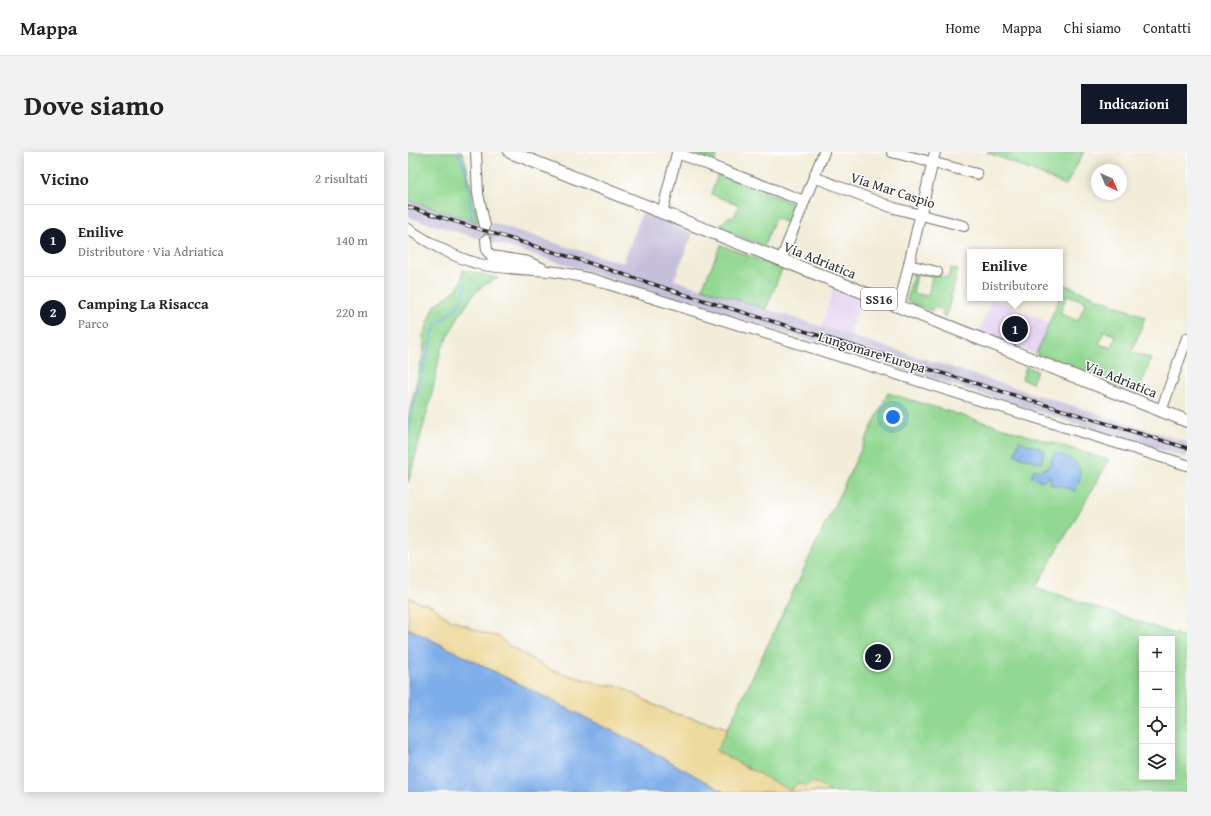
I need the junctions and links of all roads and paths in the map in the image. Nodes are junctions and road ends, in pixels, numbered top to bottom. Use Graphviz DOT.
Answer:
graph roads {
  1 [pos="510,152"];
  2 [pos="676,152"];
  3 [pos="824,152"];
  4 [pos="892,152"];
  5 [pos="935,152"];
  6 [pos="478,154"];
  7 [pos="932,162"];
  8 [pos="977,174"];
  9 [pos="814,177"];
  10 [pos="804,202"];
  11 [pos="662,213"];
  12 [pos="920,215"];
  13 [pos="485,226"];
  14 [pos="964,226"];
  15 [pos="408,229"];
  16 [pos="486,240"];
  17 [pos="492,256"];
  18 [pos="781,260"];
  19 [pos="909,265"];
  20 [pos="497,267"];
  21 [pos="547,270"];
  22 [pos="937,272"];
  23 [pos="899,307"];
  24 [pos="1187,338"];
  25 [pos="1161,411"];
  26 [pos="1187,421"];
  27 [pos="1187,465"];
  1 -- 11 [label="main road, Via Adriatica / SS16"];
  2 -- 10 [label="street"];
  2 -- 11 [label="street"];
  3 -- 9 [label="street"];
  4 -- 7 [label="street"];
  5 -- 7 [label="street"];
  6 -- 13 [label="street"];
  7 -- 8 [label="street"];
  7 -- 12 [label="street"];
  9 -- 10 [label="street"];
  9 -- 12 [label="street, Via Mar Caspio"];
  10 -- 18 [label="street"];
  11 -- 18 [label="main road, Via Adriatica / SS16"];
  12 -- 14 [label="street, Via Mar Caspio"];
  12 -- 19 [label="street"];
  15 -- 20 [label="street, Lungomare Europa"];
  16 -- 17 [label="street"];
  17 -- 20 [label="street"];
  17 -- 21 [label="street, Lungomare Europa"];
  18 -- 23 [label="main road, Via Adriatica / SS16"];
  19 -- 22 [label="street"];
  19 -- 23 [label="street"];
  20 -- 21 [label="street, Lungomare Europa"];
  21 -- 27 [label="street, Lungomare Europa"];
  23 -- 25 [label="main road, Via Adriatica / SS16"];
  24 -- 25 [label="street"];
  25 -- 26 [label="main road, Via Adriatica / SS16"];
}
